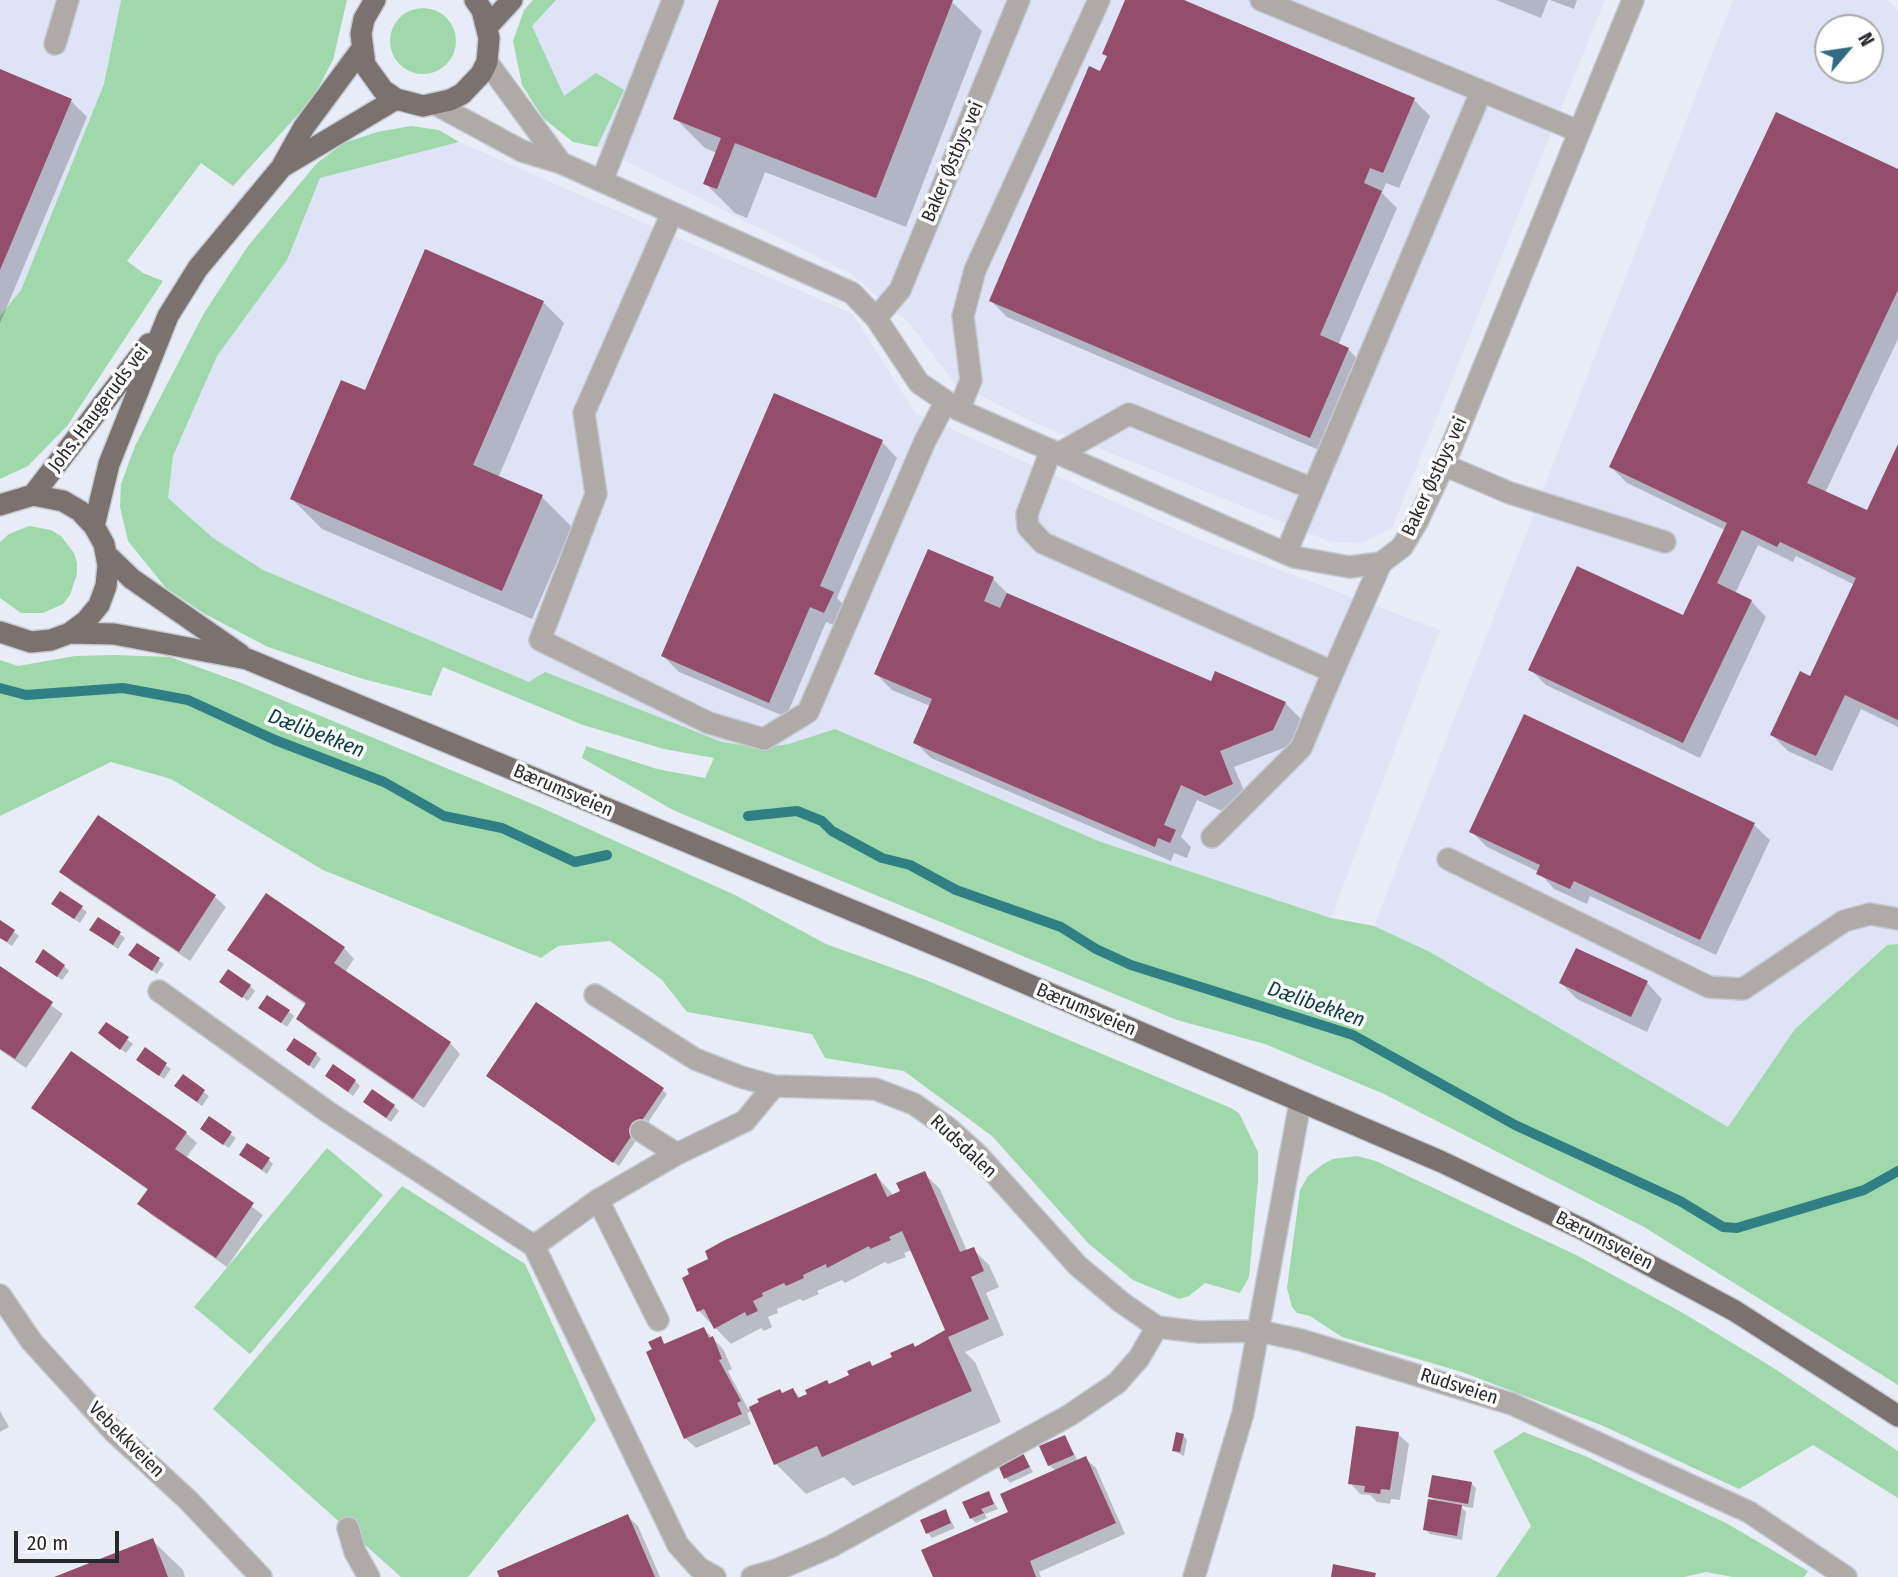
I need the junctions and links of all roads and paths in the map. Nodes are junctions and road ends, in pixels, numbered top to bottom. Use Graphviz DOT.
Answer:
graph roads {
  1 [pos="68,0"];
  2 [pos="475,0"];
  3 [pos="512,0"];
  4 [pos="673,0"];
  5 [pos="1018,0"];
  6 [pos="1099,0"];
  7 [pos="1261,0"];
  8 [pos="1633,0"];
  9 [pos="372,2"];
  10 [pos="488,26"];
  11 [pos="55,44"];
  12 [pos="361,50"];
  13 [pos="486,62"];
  14 [pos="1481,92"];
  15 [pos="396,99"];
  16 [pos="437,105"];
  17 [pos="1578,131"];
  18 [pos="561,163"];
  19 [pos="281,168"];
  20 [pos="602,181"];
  21 [pos="672,213"];
  22 [pos="876,318"];
  23 [pos="166,323"];
  24 [pos="952,407"];
  25 [pos="1055,452"];
  26 [pos="1444,465"];
  27 [pos="1313,489"];
  28 [pos="33,495"];
  29 [pos="0,505"];
  30 [pos="94,526"];
  31 [pos="1665,542"];
  32 [pos="1286,553"];
  33 [pos="107,555"];
  34 [pos="1381,563"];
  35 [pos="0,632"];
  36 [pos="70,633"];
  37 [pos="247,659"];
  38 [pos="1333,672"];
  39 [pos="1212,836"];
  40 [pos="1448,859"];
  41 [pos="1898,919"];
  42 [pos="159,991"];
  43 [pos="595,995"];
  44 [pos="774,1086"];
  45 [pos="1300,1103"];
  46 [pos="641,1131"];
  47 [pos="677,1154"];
  48 [pos="598,1200"];
  49 [pos="534,1245"];
  50 [pos="0,1295"];
  51 [pos="658,1321"];
  52 [pos="1157,1327"];
  53 [pos="1259,1331"];
  54 [pos="1898,1416"];
  55 [pos="348,1528"];
  56 [pos="261,1577"];
  57 [pos="369,1577"];
  58 [pos="715,1577"];
  59 [pos="752,1577"];
  60 [pos="1194,1577"];
  61 [pos="1846,1577"];
  1 -- 11 [label="street"];
  2 -- 10 [label="main road"];
  3 -- 10 [label="main road"];
  4 -- 20 [label="street"];
  5 -- 22 [label="street, Baker Østbys vei"];
  6 -- 24 [label="street"];
  7 -- 14 [label="street"];
  8 -- 17 [label="street, Baker Østbys vei"];
  9 -- 12 [label="main road"];
  10 -- 13 [label="main road"];
  12 -- 15 [label="main road"];
  12 -- 19 [label="main road, Johs. Haugeruds vei"];
  13 -- 16 [label="main road"];
  13 -- 18 [label="street"];
  14 -- 17 [label="street"];
  14 -- 27 [label="street"];
  15 -- 16 [label="main road"];
  15 -- 19 [label="main road, Johs. Haugeruds vei"];
  16 -- 18 [label="street"];
  17 -- 26 [label="street, Baker Østbys vei"];
  18 -- 20 [label="street"];
  19 -- 23 [label="main road, Johs. Haugeruds vei"];
  20 -- 21 [label="street"];
  21 -- 22 [label="street"];
  21 -- 24 [label="street"];
  22 -- 24 [label="street"];
  23 -- 28 [label="main road, Johs. Haugeruds vei"];
  23 -- 30 [label="main road, Johs. Haugeruds vei"];
  24 -- 25 [label="street"];
  25 -- 27 [label="street"];
  25 -- 32 [label="street"];
  25 -- 38 [label="street"];
  26 -- 31 [label="street"];
  26 -- 34 [label="street, Baker Østbys vei"];
  27 -- 32 [label="street"];
  28 -- 29 [label="main road"];
  28 -- 30 [label="main road"];
  30 -- 33 [label="main road"];
  32 -- 34 [label="street"];
  33 -- 36 [label="main road"];
  33 -- 37 [label="main road, Bærumsveien"];
  34 -- 38 [label="street"];
  35 -- 36 [label="main road"];
  36 -- 37 [label="main road, Bærumsveien"];
  37 -- 45 [label="main road, Bærumsveien"];
  38 -- 39 [label="street"];
  40 -- 41 [label="street"];
  42 -- 49 [label="street"];
  43 -- 44 [label="street, Rudsdalen"];
  44 -- 47 [label="street"];
  44 -- 52 [label="street, Rudsdalen"];
  45 -- 53 [label="street"];
  45 -- 54 [label="main road, Bærumsveien"];
  46 -- 47 [label="street"];
  47 -- 48 [label="street"];
  48 -- 49 [label="street"];
  48 -- 51 [label="street"];
  49 -- 58 [label="street"];
  50 -- 56 [label="street, Vebekkveien"];
  52 -- 53 [label="street, Rudsdalen"];
  52 -- 59 [label="street"];
  53 -- 60 [label="street"];
  53 -- 61 [label="street, Rudsveien"];
  55 -- 57 [label="street"];
}
